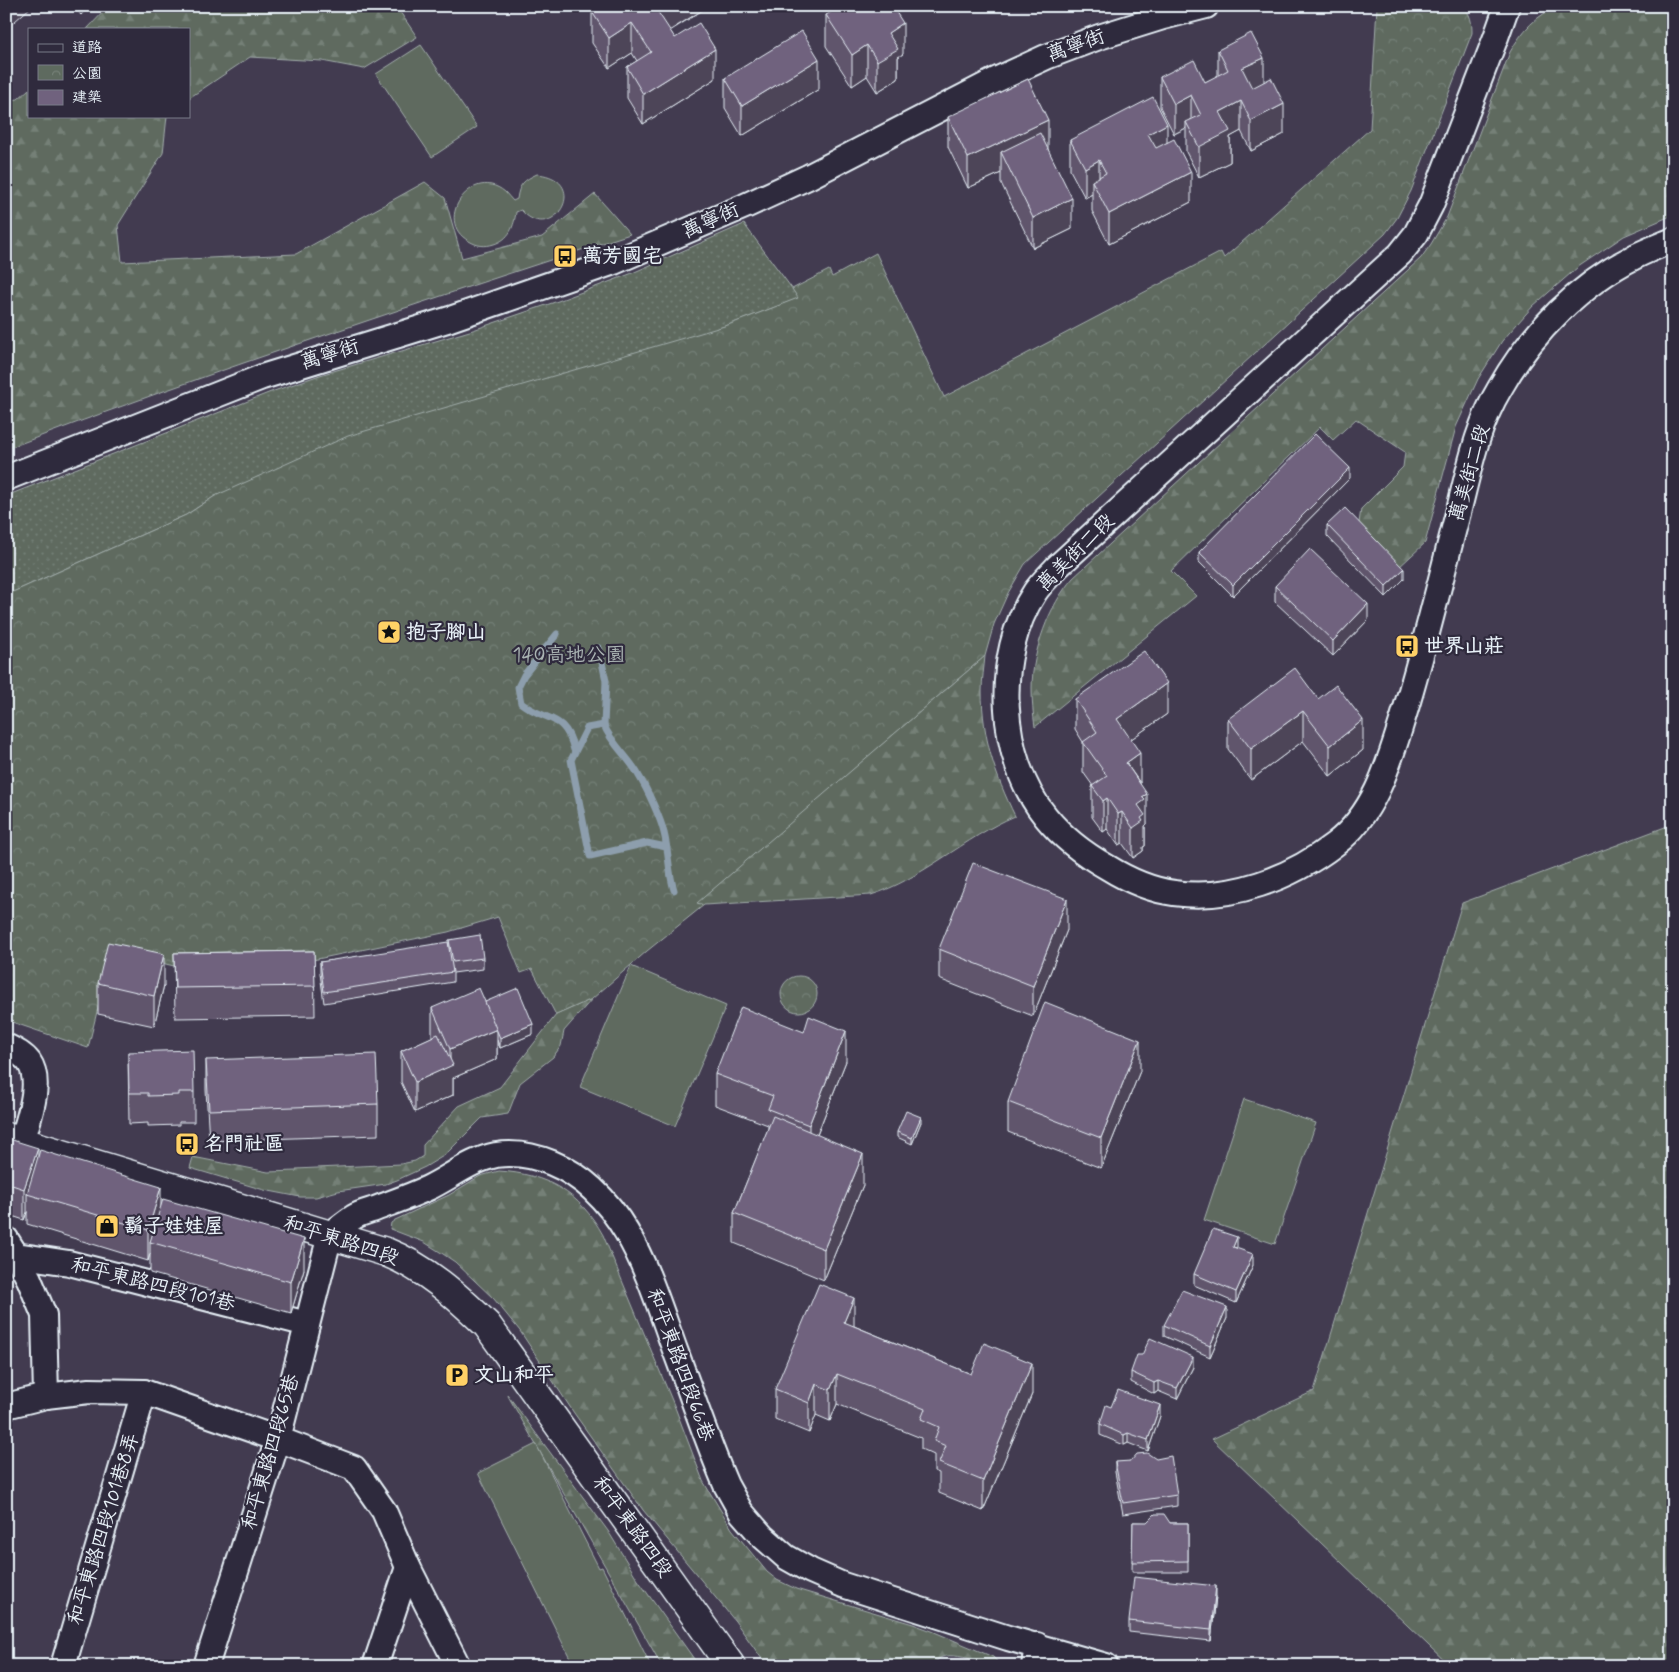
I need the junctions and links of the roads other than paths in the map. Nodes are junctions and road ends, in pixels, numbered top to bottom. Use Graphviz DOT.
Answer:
graph roads {
  1 [pos="1206,6"];
  2 [pos="1507,6"];
  3 [pos="1673,240"];
  4 [pos="6,478"];
  5 [pos="6,1046"];
  6 [pos="14,1139"];
  7 [pos="330,1235"];
  8 [pos="9,1250"];
  9 [pos="307,1324"];
  10 [pos="144,1392"];
  11 [pos="46,1396"];
  12 [pos="6,1406"];
  13 [pos="278,1439"];
  14 [pos="408,1567"];
  15 [pos="1035,1656"];
  16 [pos="63,1666"];
  17 [pos="206,1666"];
  18 [pos="376,1666"];
  19 [pos="458,1666"];
  20 [pos="731,1666"];
  21 [pos="1106,1666"];
  1 -- 4 [label="street, 萬寧街"];
  2 -- 3 [label="street, 萬美街二段"];
  5 -- 6 [label="street"];
  6 -- 7 [label="main road, 和平東路四段"];
  7 -- 9 [label="street, 和平東路四段65巷"];
  7 -- 15 [label="street, 和平東路四段66巷"];
  7 -- 20 [label="main road, 和平東路四段"];
  8 -- 9 [label="street, 和平東路四段101巷"];
  8 -- 11 [label="street"];
  9 -- 13 [label="street, 和平東路四段65巷"];
  10 -- 11 [label="street"];
  10 -- 13 [label="street"];
  10 -- 16 [label="street, 和平東路四段101巷8弄"];
  11 -- 12 [label="street"];
  13 -- 14 [label="street"];
  13 -- 17 [label="street, 和平東路四段65巷"];
  14 -- 18 [label="street"];
  14 -- 19 [label="street"];
  15 -- 21 [label="street, 和平東路四段66巷"];
}
